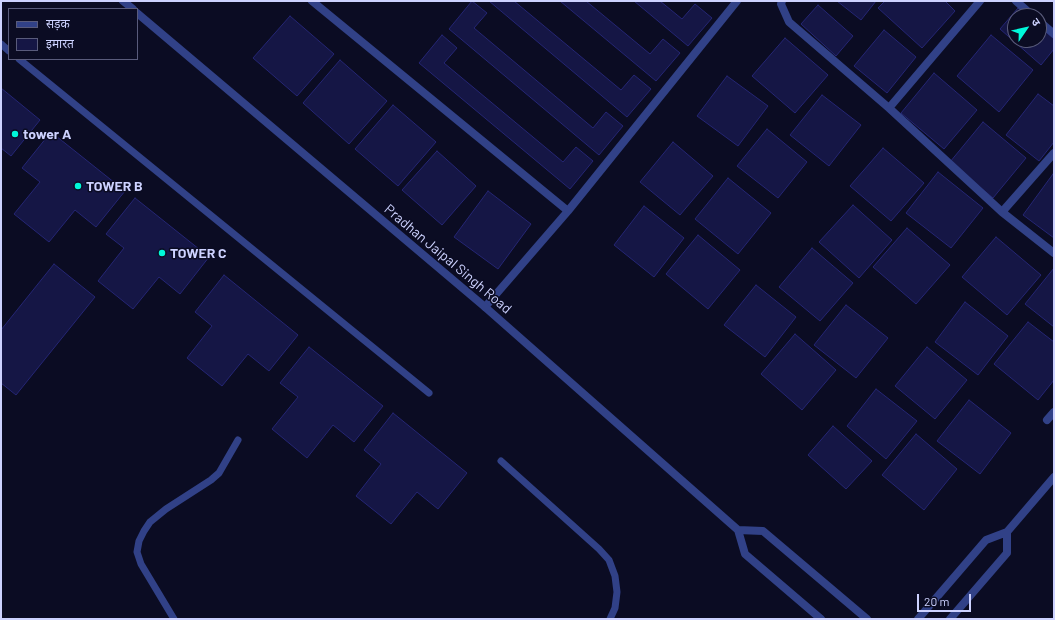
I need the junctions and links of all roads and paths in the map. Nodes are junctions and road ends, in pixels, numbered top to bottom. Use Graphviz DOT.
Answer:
graph roads {
  1 [pos="123,1"];
  2 [pos="312,1"];
  3 [pos="737,1"];
  4 [pos="782,1"];
  5 [pos="980,1"];
  6 [pos="1016,1"];
  7 [pos="132,8"];
  8 [pos="1024,8"];
  9 [pos="138,14"];
  10 [pos="20,60"];
  11 [pos="889,108"];
  12 [pos="1054,153"];
  13 [pos="568,211"];
  14 [pos="1002,212"];
  15 [pos="1054,253"];
  16 [pos="485,307"];
  17 [pos="429,393"];
  18 [pos="1054,412"];
  19 [pos="1047,420"];
  20 [pos="238,440"];
  21 [pos="501,461"];
  22 [pos="1054,477"];
  23 [pos="738,530"];
  24 [pos="1007,532"];
  25 [pos="174,619"];
  26 [pos="610,619"];
  27 [pos="821,619"];
  28 [pos="867,619"];
  29 [pos="918,619"];
  30 [pos="950,619"];
  1 -- 7 [label="street"];
  2 -- 13 [label="street"];
  3 -- 13 [label="street"];
  4 -- 11 [label="street"];
  5 -- 11 [label="street"];
  6 -- 8 [label="street"];
  9 -- 16 [label="street, Pradhan Jaipal Singh Road"];
  10 -- 17 [label="lane"];
  11 -- 14 [label="street"];
  12 -- 14 [label="street"];
  13 -- 16 [label="street"];
  14 -- 15 [label="street"];
  16 -- 23 [label="street, Pradhan Jaipal Singh Road"];
  18 -- 19 [label="street"];
  20 -- 25 [label="lane"];
  21 -- 26 [label="lane"];
  22 -- 24 [label="street"];
  23 -- 27 [label="street"];
  23 -- 28 [label="street"];
  24 -- 29 [label="street"];
  24 -- 30 [label="street"];
}
